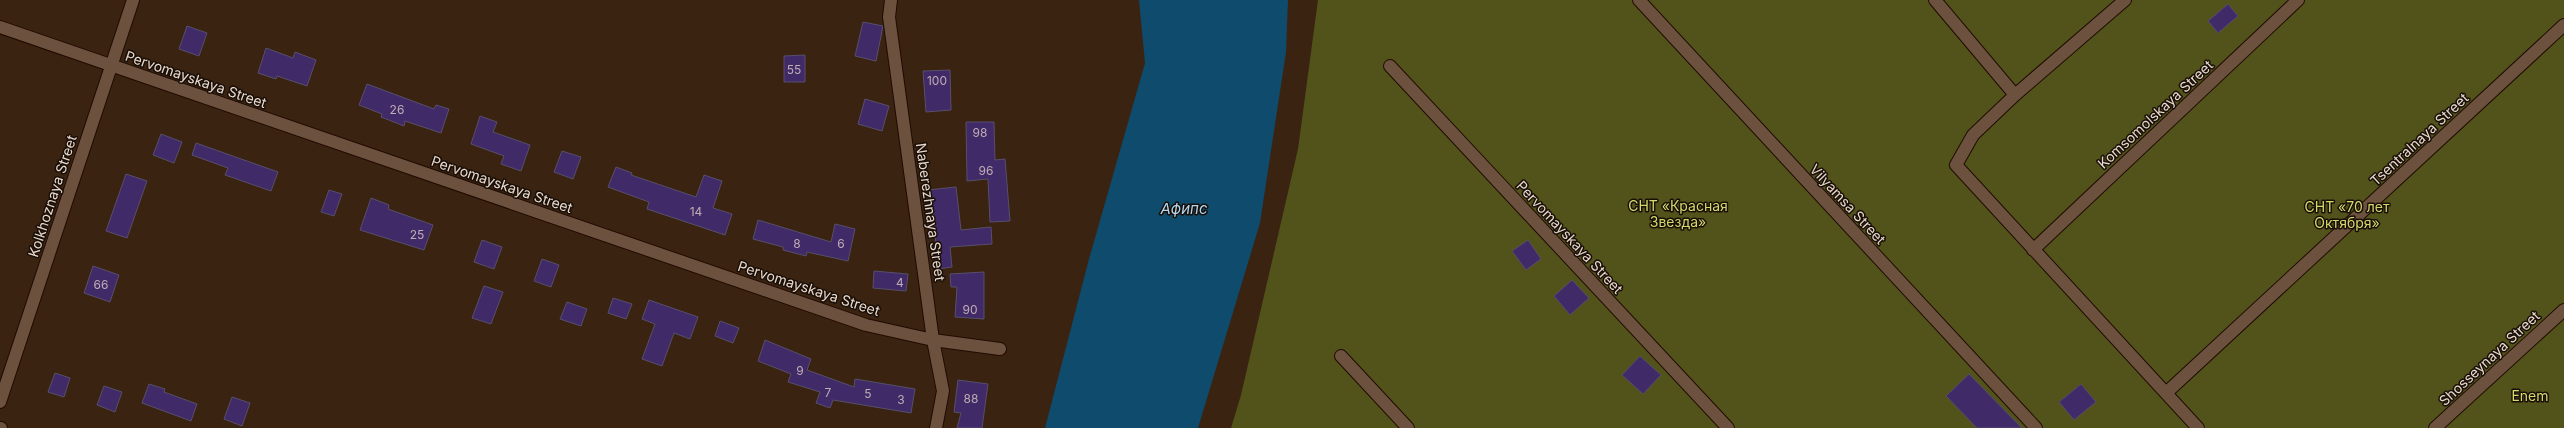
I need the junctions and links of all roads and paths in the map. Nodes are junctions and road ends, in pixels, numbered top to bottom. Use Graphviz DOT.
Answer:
graph roads {
  1 [pos="134,0"];
  2 [pos="891,0"];
  3 [pos="1639,0"];
  4 [pos="1935,0"];
  5 [pos="2125,0"];
  6 [pos="2298,0"];
  7 [pos="2564,24"];
  8 [pos="0,27"];
  9 [pos="111,65"];
  10 [pos="1390,66"];
  11 [pos="2015,95"];
  12 [pos="2033,250"];
  13 [pos="2564,310"];
  14 [pos="933,340"];
  15 [pos="1000,349"];
  16 [pos="1341,356"];
  17 [pos="2168,391"];
  18 [pos="0,402"];
  19 [pos="936,428"];
  20 [pos="1408,428"];
  21 [pos="1728,428"];
  22 [pos="2036,428"];
  23 [pos="2198,428"];
  24 [pos="2435,428"];
  1 -- 9 [label="street, Kolkhoznaya Street"];
  2 -- 14 [label="street, Naberezhnaya Street"];
  3 -- 22 [label="street, Vilyamsa Street"];
  4 -- 11 [label="street"];
  5 -- 11 [label="street"];
  6 -- 12 [label="street, Komsomolskaya Street"];
  7 -- 17 [label="street, Tsentralnaya Street"];
  8 -- 9 [label="street, Pervomayskaya Street"];
  9 -- 14 [label="street, Pervomayskaya Street"];
  9 -- 18 [label="street, Kolkhoznaya Street"];
  10 -- 21 [label="street, Pervomayskaya Street"];
  11 -- 12 [label="street"];
  12 -- 17 [label="street"];
  13 -- 24 [label="street, Shosseynaya Street"];
  14 -- 15 [label="street, Pervomayskaya Street"];
  14 -- 19 [label="street, Naberezhnaya Street"];
  16 -- 20 [label="street"];
  17 -- 23 [label="street"];
}
